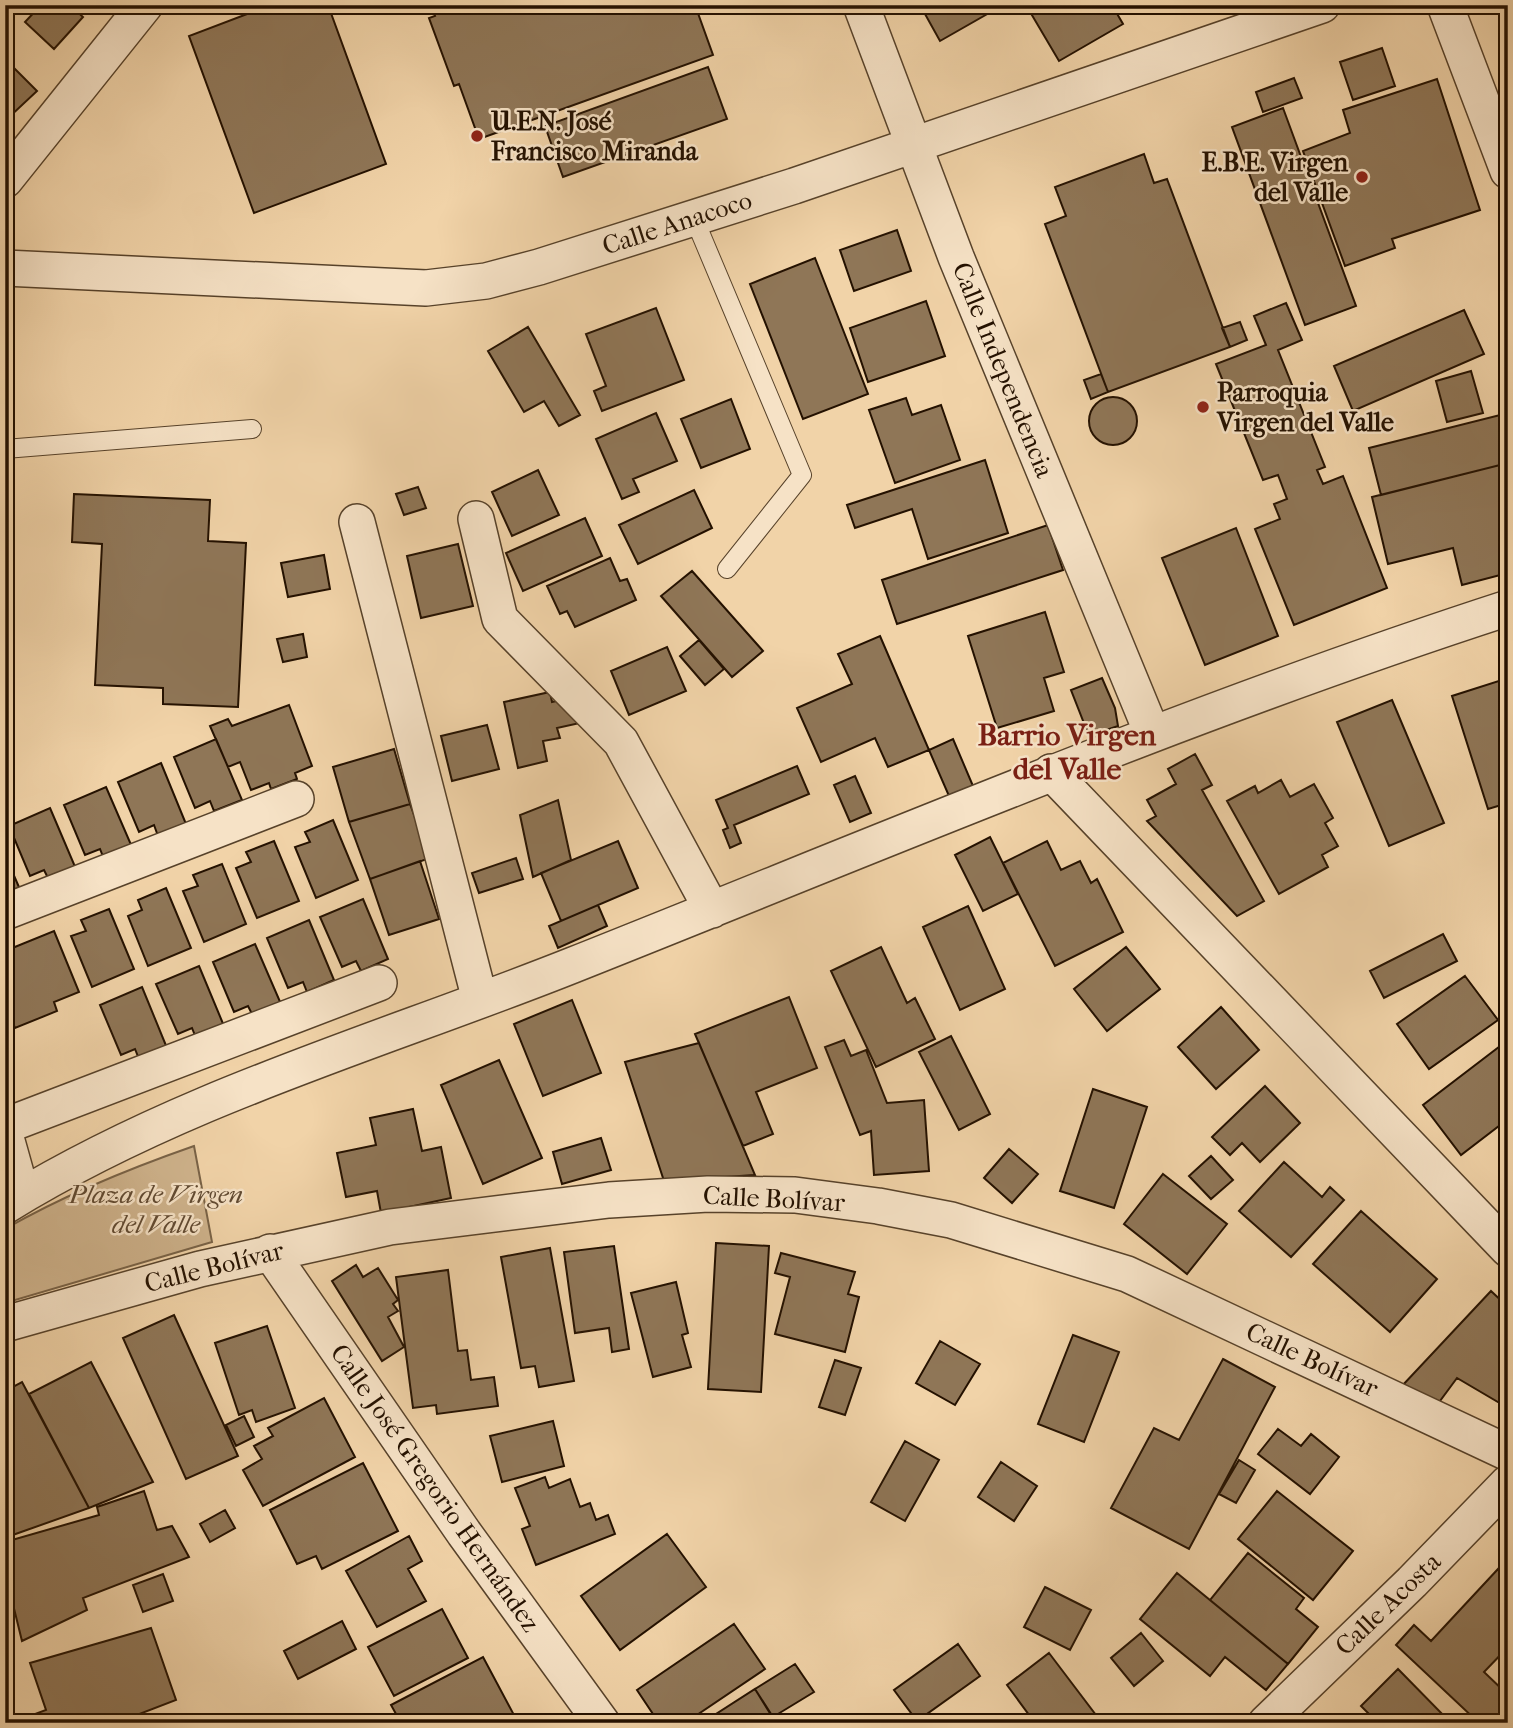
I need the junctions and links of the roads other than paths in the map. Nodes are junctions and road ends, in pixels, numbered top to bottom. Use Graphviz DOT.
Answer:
graph roads {
  1 [pos="145,5"];
  2 [pos="861,5"];
  3 [pos="1322,5"];
  4 [pos="1445,5"];
  5 [pos="915,144"];
  6 [pos="1507,164"];
  7 [pos="5,180"];
  8 [pos="694,218"];
  9 [pos="5,268"];
  10 [pos="252,429"];
  11 [pos="5,449"];
  12 [pos="476,519"];
  13 [pos="357,522"];
  14 [pos="727,569"];
  15 [pos="1508,608"];
  16 [pos="1152,733"];
  17 [pos="1051,772"];
  18 [pos="296,799"];
  19 [pos="712,910"];
  20 [pos="5,912"];
  21 [pos="379,983"];
  22 [pos="480,1000"];
  23 [pos="5,1126"];
  24 [pos="5,1134"];
  25 [pos="14,1201"];
  26 [pos="1508,1249"];
  27 [pos="270,1252"];
  28 [pos="5,1324"];
  29 [pos="1508,1453"];
  30 [pos="1508,1483"];
  31 [pos="602,1723"];
  32 [pos="1266,1723"];
  1 -- 7 [label="street"];
  2 -- 5 [label="street, Calle Independencia"];
  3 -- 5 [label="street, Calle Anacoco"];
  4 -- 6 [label="street"];
  5 -- 8 [label="street, Calle Anacoco"];
  5 -- 16 [label="street, Calle Independencia"];
  8 -- 9 [label="street, Calle Anacoco"];
  8 -- 14 [label="lane"];
  10 -- 11 [label="lane"];
  12 -- 19 [label="street"];
  13 -- 22 [label="street"];
  15 -- 16 [label="street"];
  16 -- 17 [label="street"];
  17 -- 19 [label="street"];
  17 -- 26 [label="street"];
  18 -- 20 [label="street"];
  19 -- 22 [label="street"];
  21 -- 23 [label="street"];
  22 -- 25 [label="street"];
  24 -- 25 [label="street"];
  27 -- 28 [label="street, Calle Bolívar"];
  27 -- 29 [label="street, Calle Bolívar"];
  27 -- 31 [label="street, Calle José Gregorio Hernández"];
  30 -- 32 [label="street, Calle Acosta"];
}
